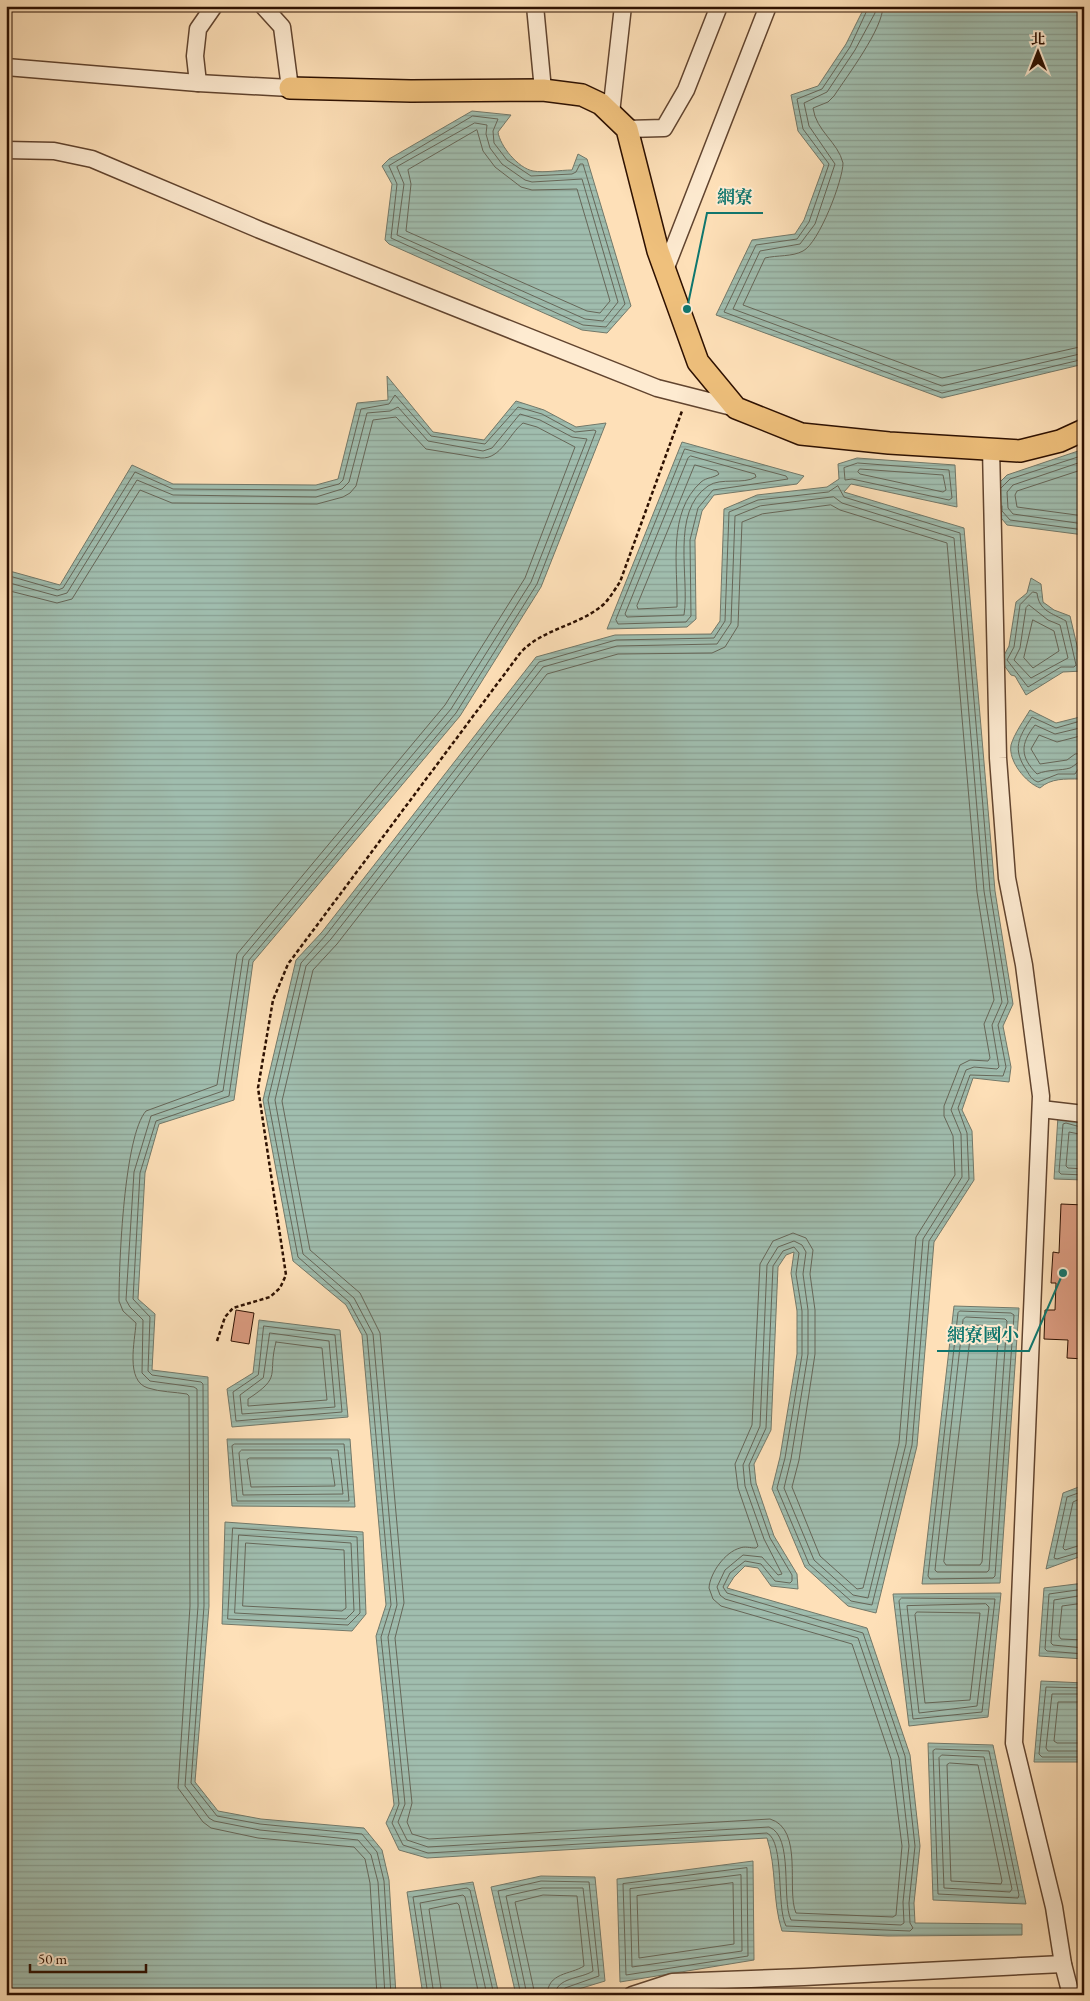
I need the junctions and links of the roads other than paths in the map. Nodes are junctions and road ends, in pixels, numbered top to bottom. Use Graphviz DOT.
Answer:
graph roads {
  1 [pos="214,6"];
  2 [pos="263,6"];
  3 [pos="535,6"];
  4 [pos="623,6"];
  5 [pos="718,6"];
  6 [pos="768,6"];
  7 [pos="6,67"];
  8 [pos="198,83"];
  9 [pos="290,88"];
  10 [pos="543,90"];
  11 [pos="611,113"];
  12 [pos="627,129"];
  13 [pos="6,150"];
  14 [pos="665,270"];
  15 [pos="736,408"];
  16 [pos="1084,430"];
  17 [pos="991,448"];
  18 [pos="1041,1109"];
  19 [pos="1084,1114"];
  20 [pos="1062,1964"];
  21 [pos="632,1995"];
  22 [pos="1071,1995"];
  1 -- 8 [label="street"];
  2 -- 9 [label="street"];
  3 -- 10 [label="street"];
  4 -- 11 [label="street"];
  5 -- 12 [label="street"];
  6 -- 14 [label="street"];
  7 -- 8 [label="street"];
  8 -- 9 [label="street"];
  9 -- 10 [label="main road"];
  10 -- 11 [label="main road"];
  11 -- 12 [label="main road"];
  12 -- 14 [label="main road"];
  13 -- 15 [label="street"];
  14 -- 15 [label="main road"];
  15 -- 17 [label="main road"];
  16 -- 17 [label="main road"];
  17 -- 18 [label="street"];
  18 -- 19 [label="street"];
  18 -- 20 [label="street"];
  20 -- 21 [label="street"];
  20 -- 22 [label="street"];
}
